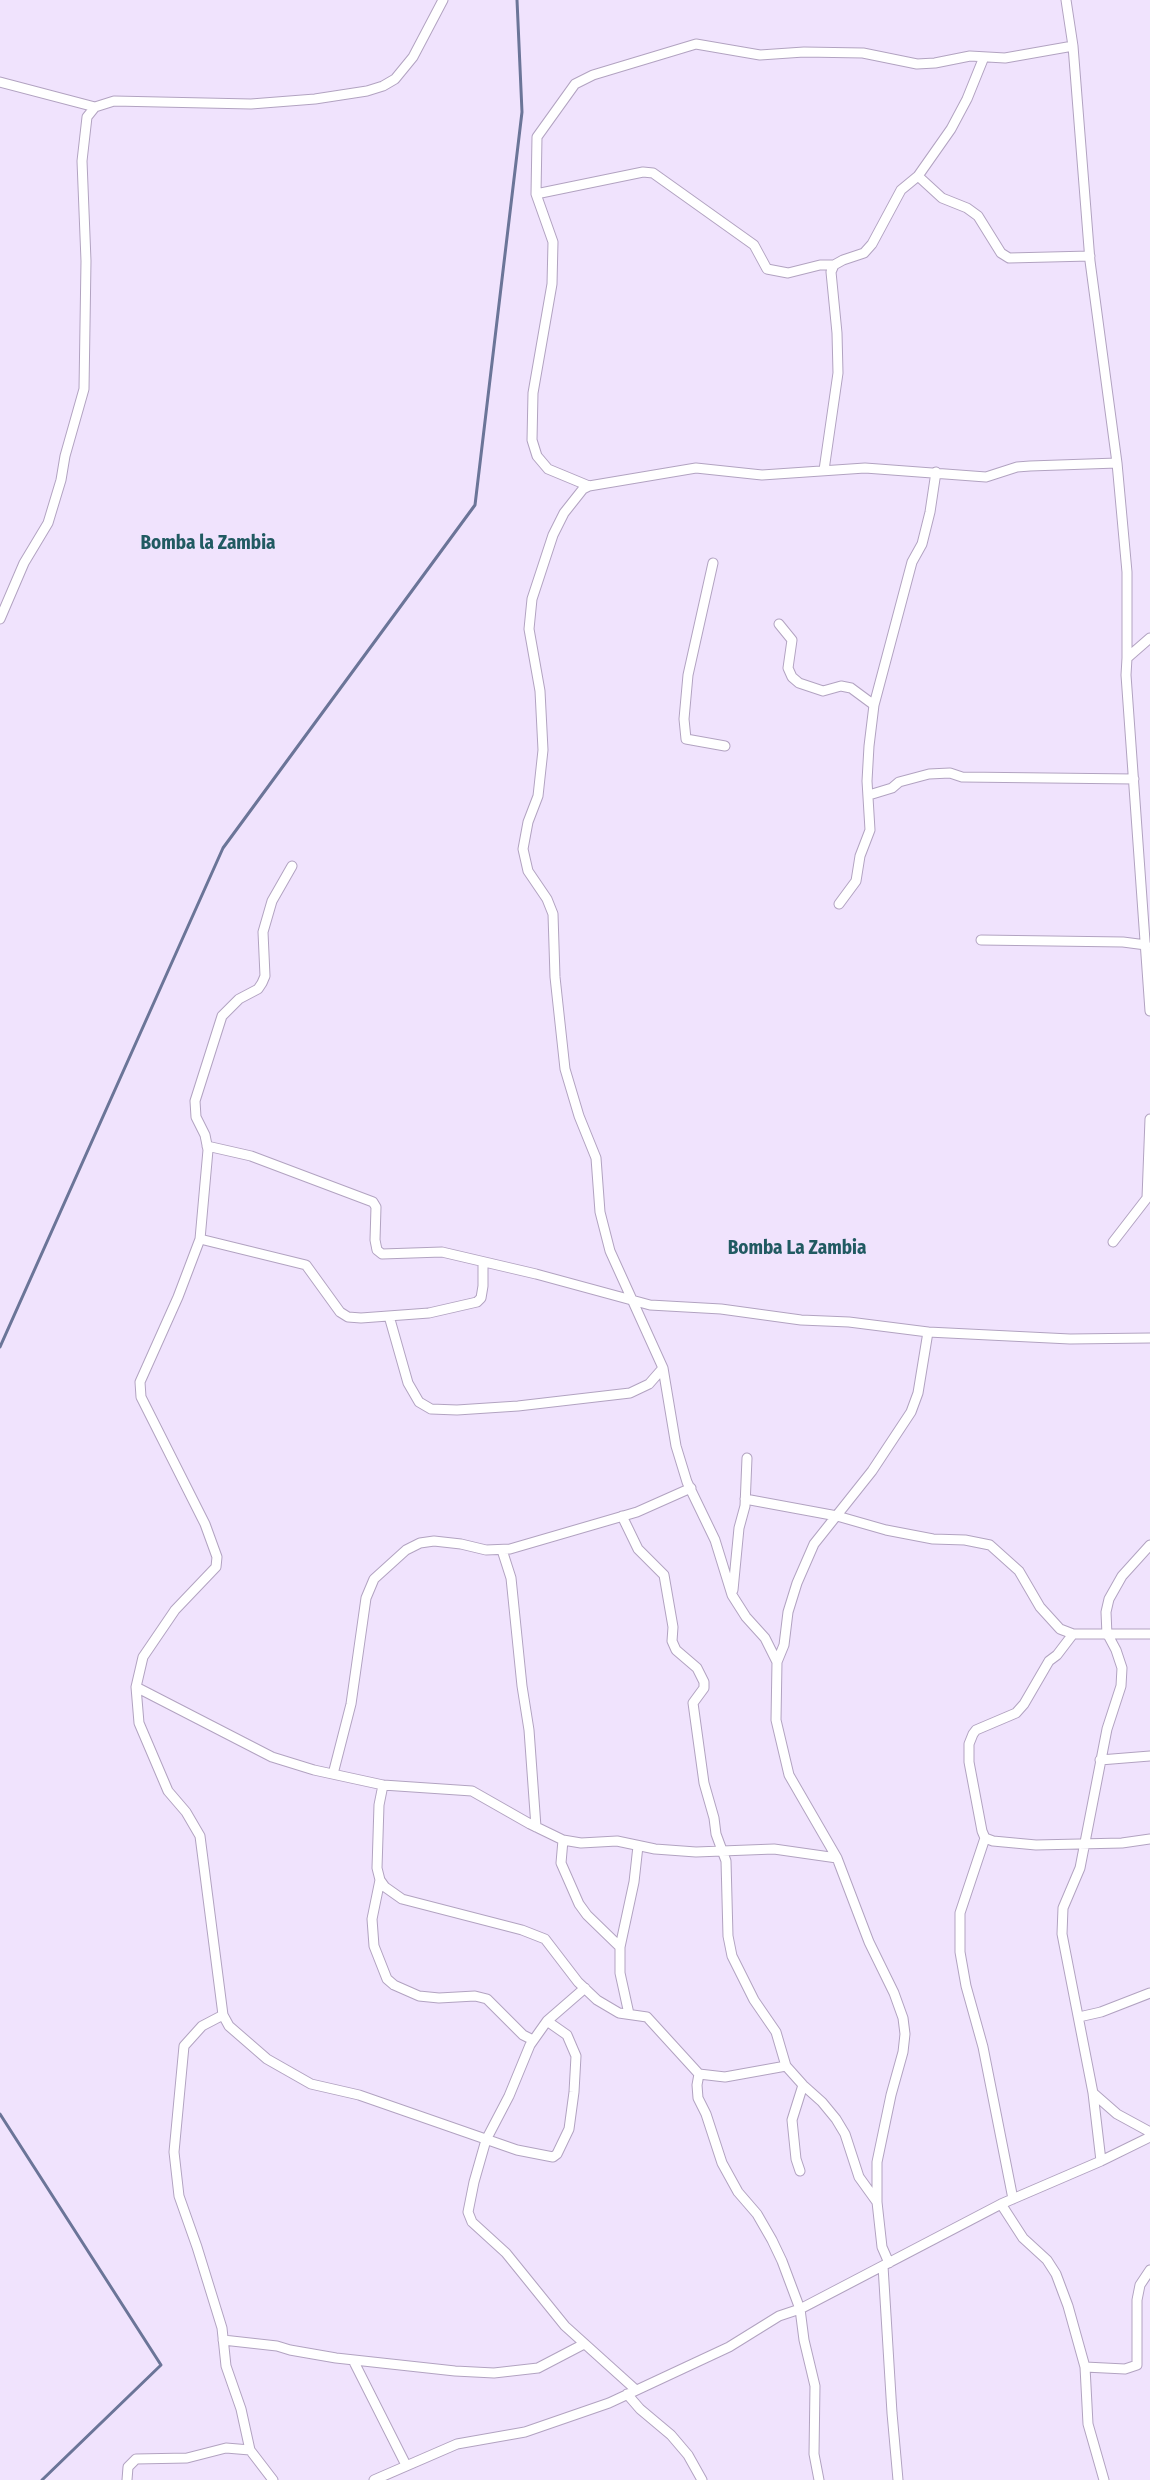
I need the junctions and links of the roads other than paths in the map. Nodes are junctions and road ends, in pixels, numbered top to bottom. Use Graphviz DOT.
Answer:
graph roads {
  1 [pos="443,0"];
  2 [pos="1066,0"];
  3 [pos="1072,46"];
  4 [pos="984,57"];
  5 [pos="0,82"];
  6 [pos="95,107"];
  7 [pos="918,176"];
  8 [pos="536,194"];
  9 [pos="1090,256"];
  10 [pos="834,265"];
  11 [pos="1117,463"];
  12 [pos="824,470"];
  13 [pos="936,472"];
  14 [pos="589,486"];
  15 [pos="713,564"];
  16 [pos="0,619"];
  17 [pos="779,624"];
  18 [pos="1150,638"];
  19 [pos="1127,658"];
  20 [pos="874,705"];
  21 [pos="725,746"];
  22 [pos="1134,779"];
  23 [pos="869,795"];
  24 [pos="292,866"];
  25 [pos="839,904"];
  26 [pos="981,940"];
  27 [pos="1146,945"];
  28 [pos="1150,1011"];
  29 [pos="1150,1119"];
  30 [pos="207,1146"];
  31 [pos="200,1239"];
  32 [pos="1113,1242"];
  33 [pos="483,1262"];
  34 [pos="630,1298"];
  35 [pos="389,1316"];
  36 [pos="928,1332"];
  37 [pos="1150,1338"];
  38 [pos="663,1368"];
  39 [pos="747,1458"];
  40 [pos="691,1488"];
  41 [pos="745,1498"];
  42 [pos="622,1516"];
  43 [pos="837,1516"];
  44 [pos="1150,1546"];
  45 [pos="502,1550"];
  46 [pos="732,1595"];
  47 [pos="1073,1634"];
  48 [pos="1150,1634"];
  49 [pos="1107,1635"];
  50 [pos="777,1662"];
  51 [pos="136,1687"];
  52 [pos="1150,1756"];
  53 [pos="1100,1760"];
  54 [pos="333,1774"];
  55 [pos="383,1785"];
  56 [pos="536,1827"];
  57 [pos="985,1838"];
  58 [pos="1150,1839"];
  59 [pos="563,1840"];
  60 [pos="1087,1843"];
  61 [pos="638,1846"];
  62 [pos="722,1851"];
  63 [pos="837,1858"];
  64 [pos="380,1880"];
  65 [pos="620,1947"];
  66 [pos="585,1988"];
  67 [pos="1150,1992"];
  68 [pos="629,2014"];
  69 [pos="222,2015"];
  70 [pos="1079,2017"];
  71 [pos="547,2021"];
  72 [pos="533,2040"];
  73 [pos="786,2066"];
  74 [pos="699,2074"];
  75 [pos="803,2085"];
  76 [pos="1093,2093"];
  77 [pos="1150,2132"];
  78 [pos="1150,2137"];
  79 [pos="486,2140"];
  80 [pos="1101,2161"];
  81 [pos="800,2171"];
  82 [pos="1013,2199"];
  83 [pos="877,2202"];
  84 [pos="1001,2204"];
  85 [pos="886,2264"];
  86 [pos="1150,2270"];
  87 [pos="800,2310"];
  88 [pos="223,2340"];
  89 [pos="584,2344"];
  90 [pos="353,2360"];
  91 [pos="1085,2367"];
  92 [pos="632,2392"];
  93 [pos="250,2450"];
  94 [pos="406,2465"];
  95 [pos="127,2480"];
  96 [pos="273,2480"];
  97 [pos="374,2480"];
  98 [pos="702,2480"];
  99 [pos="819,2480"];
  100 [pos="898,2480"];
  101 [pos="1104,2480"];
  1 -- 6 [label="street"];
  2 -- 3 [label="street"];
  3 -- 4 [label="street"];
  3 -- 9 [label="street"];
  4 -- 7 [label="street"];
  4 -- 8 [label="street"];
  5 -- 6 [label="street"];
  6 -- 16 [label="street"];
  7 -- 9 [label="street"];
  7 -- 10 [label="street"];
  8 -- 10 [label="street"];
  8 -- 14 [label="street"];
  9 -- 11 [label="street"];
  10 -- 12 [label="street"];
  11 -- 13 [label="street"];
  11 -- 19 [label="street"];
  12 -- 13 [label="street"];
  12 -- 14 [label="street"];
  13 -- 20 [label="street"];
  14 -- 34 [label="street"];
  15 -- 21 [label="street"];
  17 -- 20 [label="street"];
  18 -- 19 [label="street"];
  19 -- 22 [label="street"];
  20 -- 23 [label="street"];
  22 -- 23 [label="street"];
  22 -- 27 [label="street"];
  23 -- 25 [label="street"];
  24 -- 30 [label="street"];
  26 -- 27 [label="street"];
  27 -- 28 [label="street"];
  29 -- 32 [label="street"];
  30 -- 31 [label="street"];
  30 -- 33 [label="street"];
  31 -- 35 [label="street"];
  31 -- 51 [label="street"];
  33 -- 34 [label="street"];
  33 -- 35 [label="street"];
  34 -- 36 [label="street"];
  34 -- 38 [label="street"];
  35 -- 38 [label="street"];
  36 -- 37 [label="street"];
  36 -- 43 [label="street"];
  38 -- 40 [label="street"];
  39 -- 41 [label="street"];
  40 -- 42 [label="street"];
  40 -- 46 [label="street"];
  41 -- 43 [label="street"];
  41 -- 46 [label="street"];
  42 -- 45 [label="street"];
  42 -- 62 [label="street"];
  43 -- 47 [label="street"];
  43 -- 50 [label="street"];
  44 -- 49 [label="street"];
  45 -- 54 [label="street"];
  45 -- 56 [label="street"];
  46 -- 50 [label="street"];
  47 -- 49 [label="street"];
  47 -- 57 [label="street"];
  48 -- 49 [label="street"];
  49 -- 53 [label="street"];
  50 -- 63 [label="street"];
  51 -- 54 [label="street"];
  51 -- 69 [label="street"];
  52 -- 53 [label="street"];
  53 -- 60 [label="street"];
  54 -- 55 [label="street"];
  55 -- 56 [label="street"];
  55 -- 64 [label="street"];
  56 -- 59 [label="street"];
  57 -- 60 [label="street"];
  57 -- 82 [label="street"];
  58 -- 60 [label="street"];
  59 -- 61 [label="street"];
  59 -- 65 [label="street"];
  60 -- 70 [label="street"];
  61 -- 62 [label="street"];
  61 -- 65 [label="street"];
  62 -- 63 [label="street"];
  62 -- 73 [label="street"];
  63 -- 83 [label="street"];
  64 -- 66 [label="street"];
  64 -- 72 [label="street"];
  65 -- 68 [label="street"];
  66 -- 68 [label="street"];
  66 -- 71 [label="street"];
  67 -- 70 [label="street"];
  68 -- 74 [label="street"];
  69 -- 79 [label="street"];
  69 -- 88 [label="street"];
  70 -- 76 [label="street"];
  71 -- 72 [label="street"];
  71 -- 79 [label="street"];
  72 -- 79 [label="street"];
  73 -- 74 [label="street"];
  73 -- 75 [label="street"];
  74 -- 87 [label="street"];
  75 -- 81 [label="street"];
  75 -- 83 [label="street"];
  76 -- 77 [label="street"];
  76 -- 80 [label="street"];
  78 -- 80 [label="street"];
  79 -- 89 [label="street"];
  80 -- 82 [label="street"];
  82 -- 84 [label="street"];
  83 -- 85 [label="street"];
  84 -- 85 [label="street"];
  84 -- 91 [label="street"];
  85 -- 87 [label="street"];
  85 -- 100 [label="street"];
  86 -- 91 [label="street"];
  87 -- 92 [label="street"];
  87 -- 99 [label="street"];
  88 -- 90 [label="street"];
  88 -- 93 [label="street"];
  89 -- 90 [label="street"];
  89 -- 92 [label="street"];
  90 -- 94 [label="street"];
  91 -- 101 [label="street"];
  92 -- 94 [label="street"];
  92 -- 98 [label="street"];
  93 -- 95 [label="street"];
  93 -- 96 [label="street"];
  94 -- 97 [label="street"];
}
